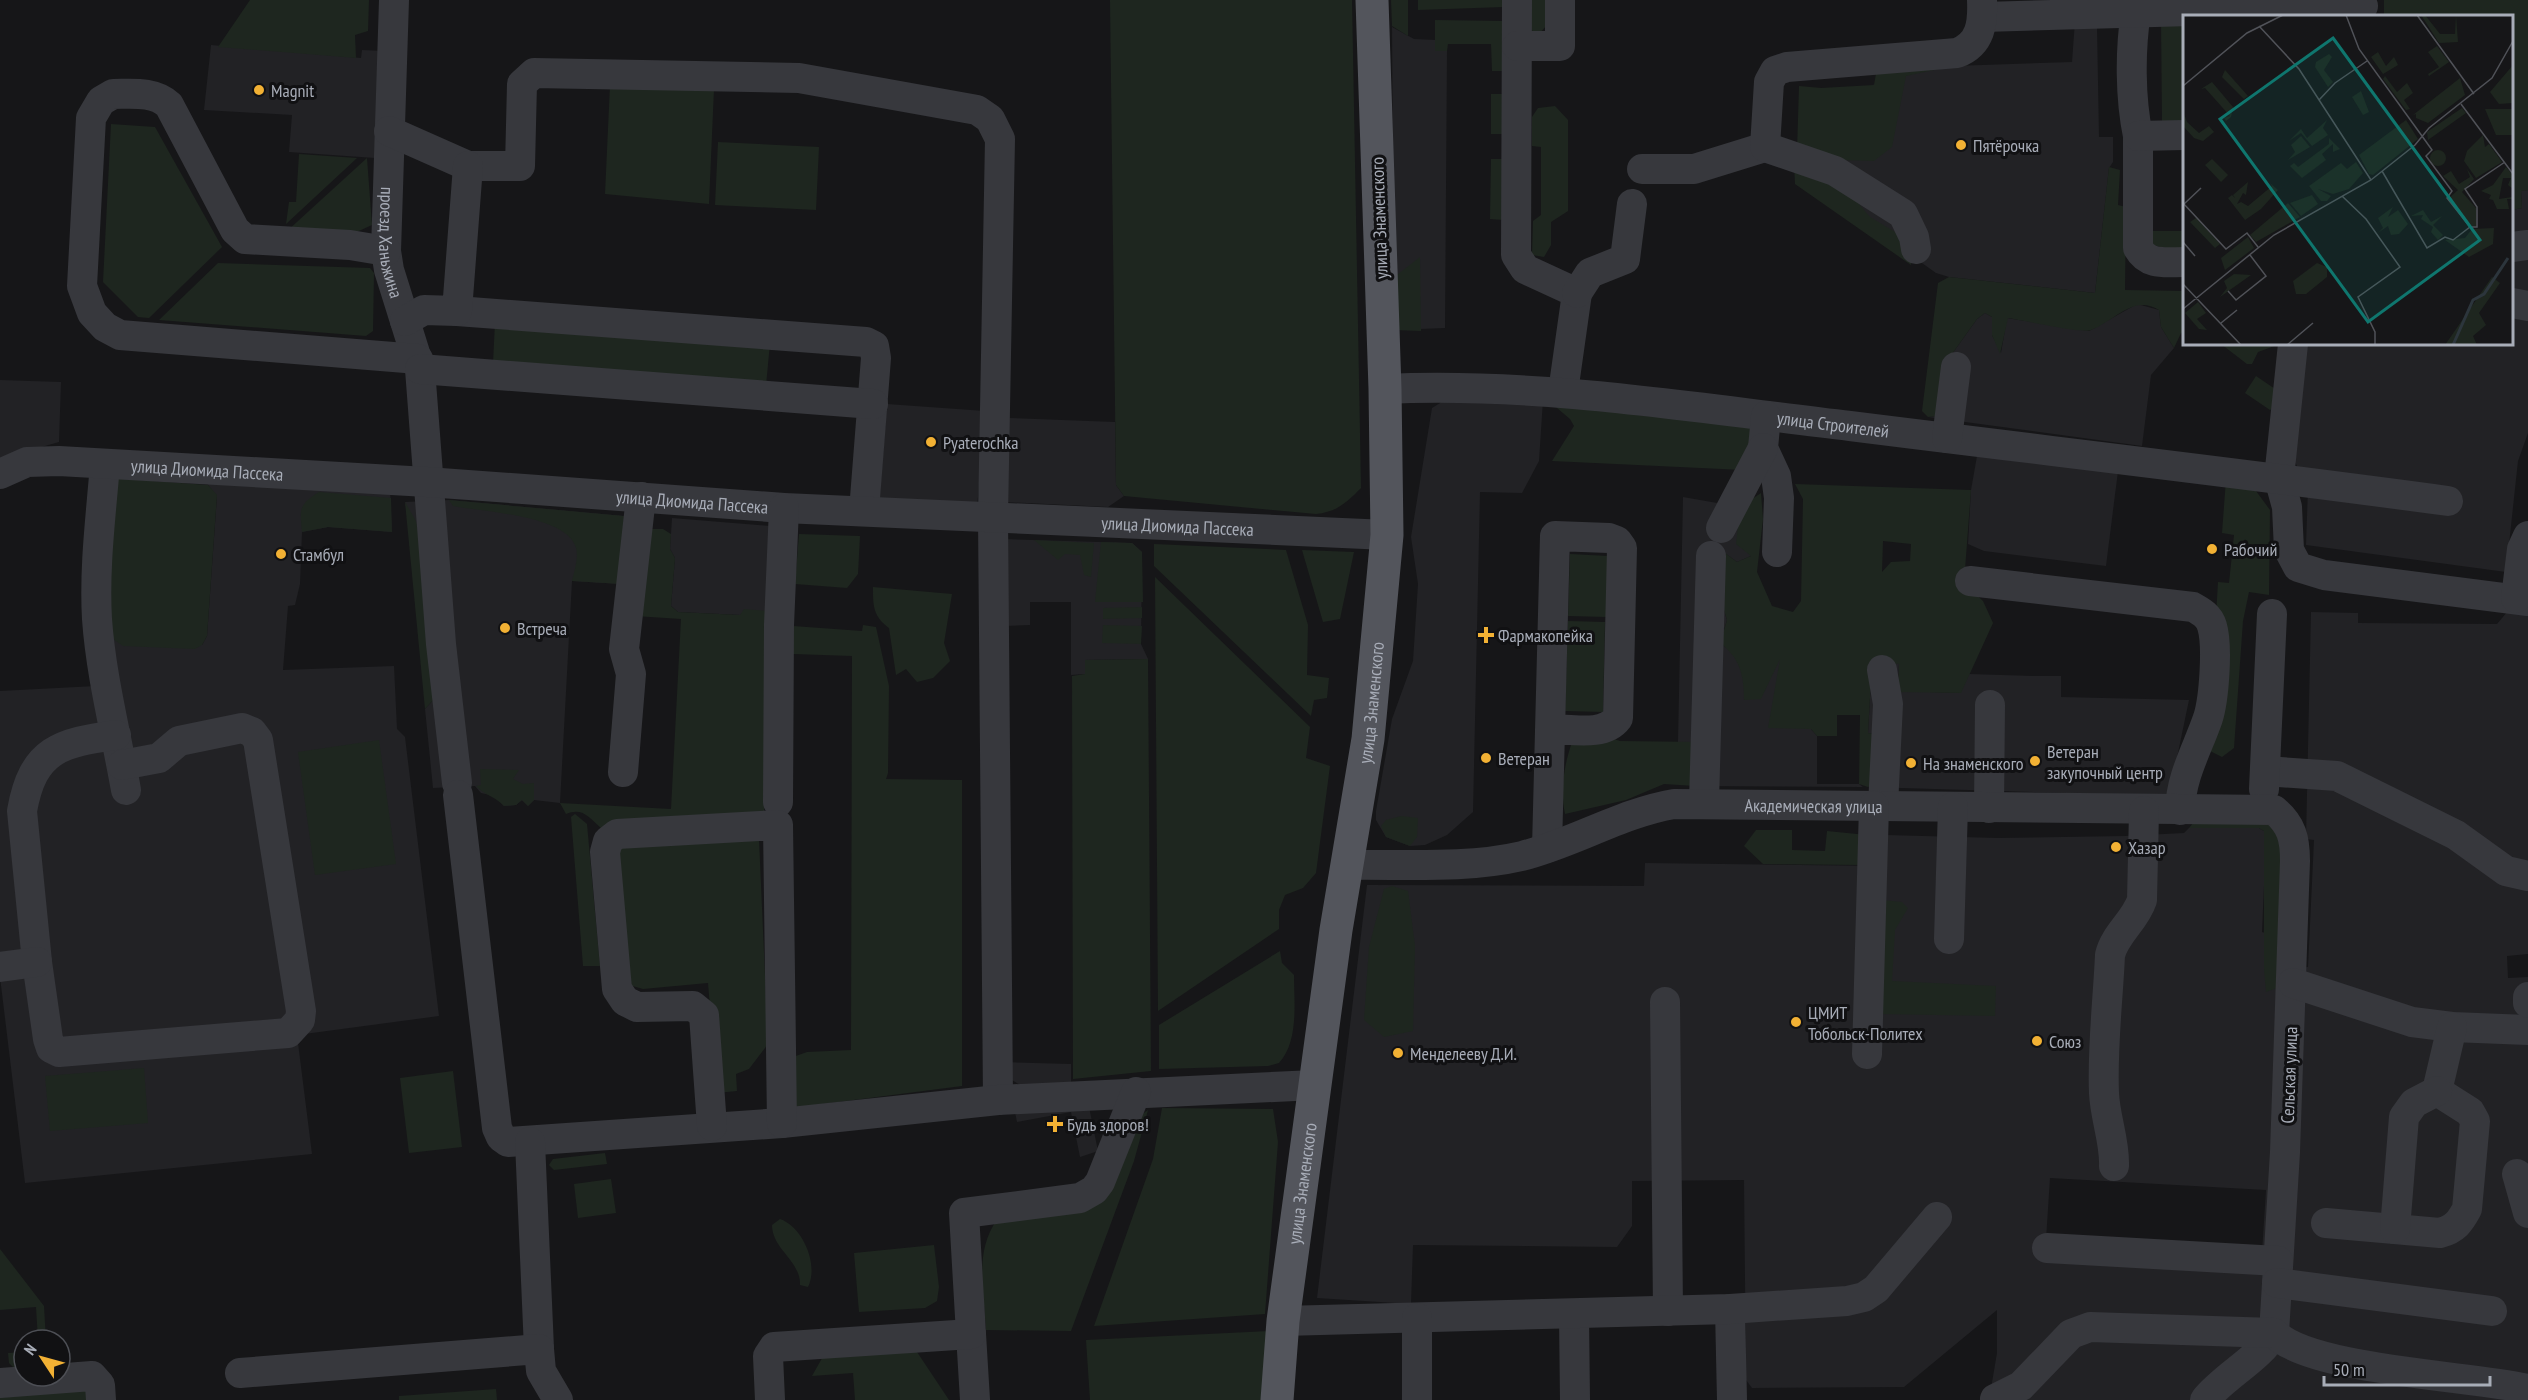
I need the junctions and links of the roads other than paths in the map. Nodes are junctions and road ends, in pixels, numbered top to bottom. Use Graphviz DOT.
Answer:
graph roads {
  1 [pos="394,0"];
  2 [pos="1372,0"];
  3 [pos="1516,0"];
  4 [pos="1560,0"];
  5 [pos="2365,8"];
  6 [pos="1982,9"];
  7 [pos="2136,11"];
  8 [pos="2244,12"];
  9 [pos="1517,46"];
  10 [pos="389,131"];
  11 [pos="2183,135"];
  12 [pos="2138,136"];
  13 [pos="1765,147"];
  14 [pos="468,166"];
  15 [pos="1642,169"];
  16 [pos="1632,204"];
  17 [pos="2528,245"];
  18 [pos="2513,247"];
  19 [pos="1916,249"];
  20 [pos="386,251"];
  21 [pos="2183,262"];
  22 [pos="1577,293"];
  23 [pos="2513,303"];
  24 [pos="2528,306"];
  25 [pos="457,310"];
  26 [pos="405,321"];
  27 [pos="2293,345"];
  28 [pos="419,364"];
  29 [pos="1956,367"];
  30 [pos="1385,389"];
  31 [pos="1563,392"];
  32 [pos="873,404"];
  33 [pos="1766,416"];
  34 [pos="1947,438"];
  35 [pos="1763,448"];
  36 [pos="105,464"];
  37 [pos="0,474"];
  38 [pos="2279,478"];
  39 [pos="427,482"];
  40 [pos="641,497"];
  41 [pos="2448,501"];
  42 [pos="784,508"];
  43 [pos="864,511"];
  44 [pos="993,517"];
  45 [pos="1721,528"];
  46 [pos="1387,535"];
  47 [pos="2528,536"];
  48 [pos="1777,552"];
  49 [pos="1711,556"];
  50 [pos="1970,581"];
  51 [pos="2522,599"];
  52 [pos="2272,614"];
  53 [pos="1882,670"];
  54 [pos="1990,705"];
  55 [pos="1550,729"];
  56 [pos="116,735"];
  57 [pos="2265,771"];
  58 [pos="623,772"];
  59 [pos="778,802"];
  60 [pos="1704,802"];
  61 [pos="1879,806"];
  62 [pos="1953,807"];
  63 [pos="1989,808"];
  64 [pos="2180,810"];
  65 [pos="2144,811"];
  66 [pos="2274,815"];
  67 [pos="1547,848"];
  68 [pos="1347,865"];
  69 [pos="2528,876"];
  70 [pos="1949,939"];
  71 [pos="37,962"];
  72 [pos="0,967"];
  73 [pos="2293,983"];
  74 [pos="2528,997"];
  75 [pos="1665,1002"];
  76 [pos="2528,1003"];
  77 [pos="2452,1027"];
  78 [pos="2528,1030"];
  79 [pos="1867,1054"];
  80 [pos="1315,1086"];
  81 [pos="2437,1091"];
  82 [pos="1136,1092"];
  83 [pos="998,1100"];
  84 [pos="782,1123"];
  85 [pos="712,1126"];
  86 [pos="530,1142"];
  87 [pos="2114,1166"];
  88 [pos="2517,1174"];
  89 [pos="2528,1213"];
  90 [pos="1937,1217"];
  91 [pos="2326,1223"];
  92 [pos="2395,1229"];
  93 [pos="2047,1248"];
  94 [pos="2278,1272"];
  95 [pos="1730,1309"];
  96 [pos="1668,1311"];
  97 [pos="2492,1311"];
  98 [pos="1574,1314"];
  99 [pos="1417,1318"];
  100 [pos="1283,1321"];
  101 [pos="2274,1333"];
  102 [pos="970,1334"];
  103 [pos="539,1349"];
  104 [pos="240,1373"];
  105 [pos="0,1383"];
  106 [pos="2528,1389"];
  107 [pos="1995,1399"];
  108 [pos="101,1400"];
  109 [pos="558,1400"];
  110 [pos="770,1400"];
  111 [pos="975,1400"];
  112 [pos="1276,1400"];
  113 [pos="1417,1400"];
  114 [pos="1575,1400"];
  115 [pos="1732,1400"];
  116 [pos="2205,1400"];
  1 -- 10 [label="street, проезд Ханьжина"];
  2 -- 30 [label="main road, улица Знаменского"];
  3 -- 9 [label="street"];
  4 -- 9 [label="street"];
  5 -- 8 [label="street"];
  6 -- 7 [label="street"];
  6 -- 13 [label="street"];
  7 -- 8 [label="street"];
  7 -- 12 [label="street"];
  9 -- 22 [label="street"];
  10 -- 14 [label="street"];
  10 -- 20 [label="street, проезд Ханьжина"];
  11 -- 12 [label="street"];
  12 -- 21 [label="street"];
  13 -- 15 [label="street"];
  13 -- 19 [label="street"];
  14 -- 25 [label="street"];
  14 -- 44 [label="street"];
  16 -- 22 [label="street"];
  17 -- 18 [label="street"];
  20 -- 26 [label="street, проезд Ханьжина"];
  20 -- 28 [label="street"];
  22 -- 31 [label="street"];
  23 -- 24 [label="street"];
  25 -- 26 [label="street"];
  25 -- 32 [label="street"];
  26 -- 28 [label="street, проезд Ханьжина"];
  27 -- 38 [label="street"];
  28 -- 32 [label="street"];
  28 -- 39 [label="street, проезд Ханьжина"];
  29 -- 34 [label="street"];
  30 -- 31 [label="street, улица Строителей"];
  30 -- 46 [label="main road, улица Знаменского"];
  31 -- 33 [label="street, улица Строителей"];
  32 -- 43 [label="street"];
  33 -- 34 [label="street, улица Строителей"];
  33 -- 35 [label="street"];
  34 -- 38 [label="street, улица Строителей"];
  35 -- 45 [label="street"];
  35 -- 48 [label="street"];
  36 -- 37 [label="street, улица Диомида Пассека"];
  36 -- 39 [label="street, улица Диомида Пассека"];
  36 -- 56 [label="street"];
  38 -- 41 [label="street, улица Строителей"];
  38 -- 51 [label="street"];
  39 -- 40 [label="street, улица Диомида Пассека"];
  39 -- 86 [label="street, проезд Ханьжина"];
  40 -- 42 [label="street, улица Диомида Пассека"];
  40 -- 58 [label="street"];
  42 -- 43 [label="street, улица Диомида Пассека"];
  42 -- 59 [label="street"];
  43 -- 44 [label="street, улица Диомида Пассека"];
  44 -- 46 [label="street, улица Диомида Пассека"];
  44 -- 83 [label="street"];
  46 -- 68 [label="main road, улица Знаменского"];
  47 -- 51 [label="street"];
  49 -- 60 [label="street"];
  50 -- 64 [label="street"];
  52 -- 57 [label="street"];
  53 -- 61 [label="street"];
  54 -- 63 [label="street"];
  55 -- 55 [label="street"];
  55 -- 67 [label="street"];
  56 -- 71 [label="street"];
  56 -- 71 [label="street"];
  57 -- 66 [label="street"];
  57 -- 69 [label="street"];
  60 -- 61 [label="street, Академическая улица"];
  60 -- 67 [label="street, Академическая улица"];
  61 -- 62 [label="street, Академическая улица"];
  61 -- 79 [label="street"];
  62 -- 63 [label="street, Академическая улица"];
  62 -- 70 [label="street"];
  63 -- 65 [label="street, Академическая улица"];
  64 -- 65 [label="street, Академическая улица"];
  64 -- 66 [label="street, Академическая улица"];
  65 -- 87 [label="street"];
  66 -- 73 [label="street, Сельская улица"];
  67 -- 68 [label="street, Академическая улица"];
  68 -- 80 [label="main road, улица Знаменского"];
  71 -- 72 [label="street"];
  73 -- 77 [label="street"];
  73 -- 94 [label="street, Сельская улица"];
  74 -- 76 [label="street"];
  75 -- 96 [label="street"];
  77 -- 78 [label="street"];
  77 -- 81 [label="street"];
  80 -- 82 [label="street, проезд Ханьжина"];
  80 -- 100 [label="main road, улица Знаменского"];
  81 -- 92 [label="street"];
  81 -- 92 [label="street"];
  82 -- 83 [label="street, проезд Ханьжина"];
  82 -- 102 [label="street"];
  83 -- 84 [label="street, проезд Ханьжина"];
  84 -- 85 [label="street, проезд Ханьжина"];
  84 -- 85 [label="street"];
  85 -- 86 [label="street, проезд Ханьжина"];
  86 -- 103 [label="street"];
  88 -- 89 [label="street"];
  90 -- 95 [label="street"];
  91 -- 92 [label="street"];
  93 -- 94 [label="street"];
  94 -- 97 [label="street"];
  94 -- 101 [label="street, Сельская улица"];
  95 -- 96 [label="street"];
  95 -- 115 [label="street"];
  96 -- 98 [label="street"];
  98 -- 99 [label="street"];
  98 -- 114 [label="street"];
  99 -- 100 [label="street"];
  99 -- 113 [label="street"];
  100 -- 112 [label="main road, улица Знаменского"];
  101 -- 106 [label="street"];
  101 -- 107 [label="street"];
  101 -- 116 [label="street"];
  102 -- 110 [label="street"];
  102 -- 111 [label="street"];
  103 -- 104 [label="street"];
  103 -- 109 [label="street"];
  105 -- 108 [label="street"];
}
